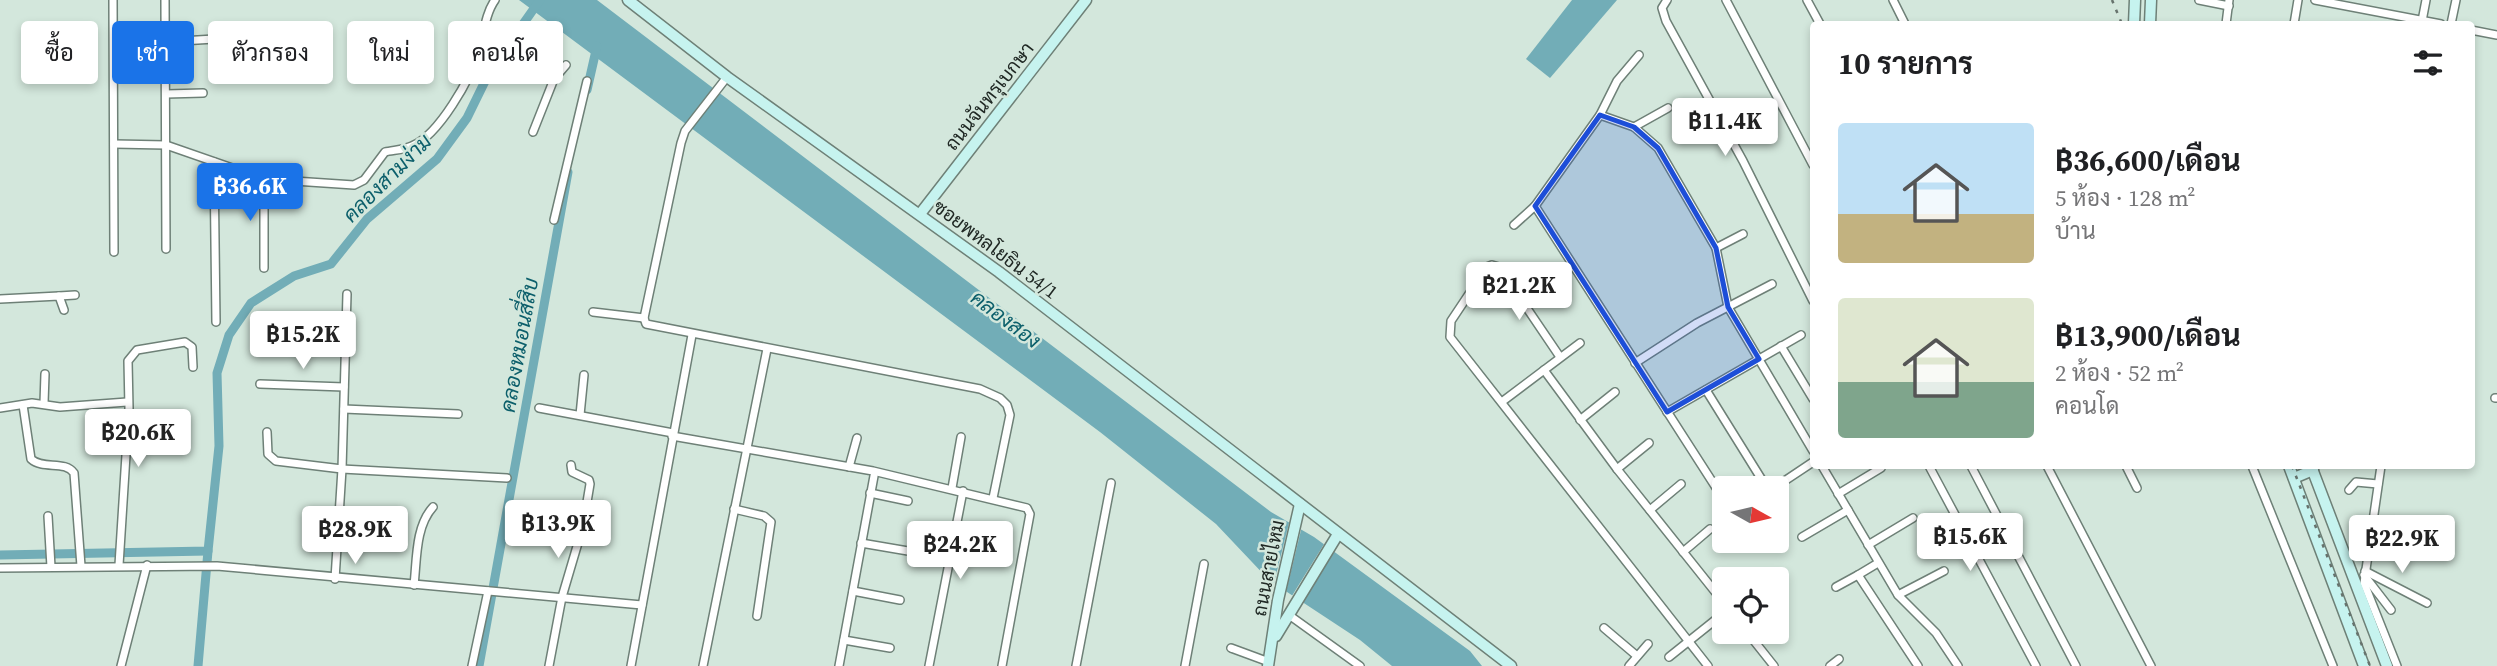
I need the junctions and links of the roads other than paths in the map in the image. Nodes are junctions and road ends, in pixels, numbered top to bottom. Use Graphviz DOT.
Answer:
graph roads {
  1 [pos="113,0"];
  2 [pos="165,0"];
  3 [pos="495,0"];
  4 [pos="628,0"];
  5 [pos="1086,0"];
  6 [pos="1667,0"];
  7 [pos="1726,0"];
  8 [pos="1807,0"];
  9 [pos="1893,0"];
  10 [pos="2135,0"];
  11 [pos="2151,0"];
  12 [pos="2199,0"];
  13 [pos="2298,0"];
  14 [pos="2315,0"];
  15 [pos="2426,0"];
  16 [pos="2455,0"];
  17 [pos="2229,3"];
  18 [pos="165,21"];
  19 [pos="1818,21"];
  20 [pos="1904,21"];
  21 [pos="2134,21"];
  22 [pos="2150,21"];
  23 [pos="2226,21"];
  24 [pos="2294,21"];
  25 [pos="2422,21"];
  26 [pos="2452,21"];
  27 [pos="2475,31"];
  28 [pos="2497,35"];
  29 [pos="1639,55"];
  30 [pos="566,65"];
  31 [pos="727,77"];
  32 [pos="587,81"];
  33 [pos="166,84"];
  34 [pos="203,93"];
  35 [pos="166,94"];
  36 [pos="1668,108"];
  37 [pos="1601,116"];
  38 [pos="1634,127"];
  39 [pos="533,132"];
  40 [pos="114,144"];
  41 [pos="166,145"];
  42 [pos="1810,159"];
  43 [pos="214,162"];
  44 [pos="264,179"];
  45 [pos="1535,206"];
  46 [pos="920,214"];
  47 [pos="554,220"];
  48 [pos="1514,225"];
  49 [pos="1743,234"];
  50 [pos="1716,248"];
  51 [pos="166,249"];
  52 [pos="114,252"];
  53 [pos="264,268"];
  54 [pos="1772,284"];
  55 [pos="347,294"];
  56 [pos="75,295"];
  57 [pos="1810,295"];
  58 [pos="58,296"];
  59 [pos="0,299"];
  60 [pos="1728,307"];
  61 [pos="64,310"];
  62 [pos="593,312"];
  63 [pos="644,318"];
  64 [pos="216,322"];
  65 [pos="692,335"];
  66 [pos="1801,335"];
  67 [pos="1580,343"];
  68 [pos="1782,346"];
  69 [pos="767,349"];
  70 [pos="1560,357"];
  71 [pos="1759,359"];
  72 [pos="1635,363"];
  73 [pos="193,367"];
  74 [pos="1544,370"];
  75 [pos="45,374"];
  76 [pos="584,376"];
  77 [pos="260,384"];
  78 [pos="344,387"];
  79 [pos="1706,390"];
  80 [pos="1615,392"];
  81 [pos="1810,394"];
  82 [pos="1503,401"];
  83 [pos="127,402"];
  84 [pos="44,403"];
  85 [pos="23,405"];
  86 [pos="0,408"];
  87 [pos="539,408"];
  88 [pos="344,409"];
  89 [pos="1667,412"];
  90 [pos="458,414"];
  91 [pos="580,415"];
  92 [pos="1580,420"];
  93 [pos="267,432"];
  94 [pos="673,434"];
  95 [pos="961,437"];
  96 [pos="857,438"];
  97 [pos="1810,441"];
  98 [pos="1649,443"];
  99 [pos="746,447"];
  100 [pos="571,465"];
  101 [pos="1810,465"];
  102 [pos="849,467"];
  103 [pos="342,469"];
  104 [pos="1617,469"];
  105 [pos="1824,469"];
  106 [pos="1879,469"];
  107 [pos="1931,469"];
  108 [pos="1972,469"];
  109 [pos="2049,469"];
  110 [pos="2128,469"];
  111 [pos="2253,469"];
  112 [pos="2290,469"];
  113 [pos="2310,469"];
  114 [pos="2312,469"];
  115 [pos="2380,469"];
  116 [pos="874,476"];
  117 [pos="1760,476"];
  118 [pos="507,478"];
  119 [pos="1789,478"];
  120 [pos="2294,478"];
  121 [pos="1712,481"];
  122 [pos="1111,483"];
  123 [pos="1681,484"];
  124 [pos="2378,484"];
  125 [pos="952,488"];
  126 [pos="2137,488"];
  127 [pos="2349,489"];
  128 [pos="963,491"];
  129 [pos="870,494"];
  130 [pos="1838,494"];
  131 [pos="993,498"];
  132 [pos="908,501"];
  133 [pos="1300,504"];
  134 [pos="433,508"];
  135 [pos="734,509"];
  136 [pos="1650,510"];
  137 [pos="1848,510"];
  138 [pos="48,516"];
  139 [pos="1913,518"];
  140 [pos="1710,529"];
  141 [pos="1338,534"];
  142 [pos="1802,537"];
  143 [pos="861,543"];
  144 [pos="1868,545"];
  145 [pos="908,551"];
  146 [pos="1683,552"];
  147 [pos="119,562"];
  148 [pos="1878,563"];
  149 [pos="81,564"];
  150 [pos="1204,564"];
  151 [pos="51,565"];
  152 [pos="147,565"];
  153 [pos="0,568"];
  154 [pos="1944,571"];
  155 [pos="2364,573"];
  156 [pos="1858,575"];
  157 [pos="335,579"];
  158 [pos="414,585"];
  159 [pos="1836,587"];
  160 [pos="1712,588"];
  161 [pos="489,591"];
  162 [pos="853,591"];
  163 [pos="1898,595"];
  164 [pos="562,597"];
  165 [pos="900,600"];
  166 [pos="2427,603"];
  167 [pos="642,605"];
  168 [pos="2391,610"];
  169 [pos="1291,611"];
  170 [pos="757,616"];
  171 [pos="1712,623"];
  172 [pos="1604,628"];
  173 [pos="1274,639"];
  174 [pos="844,640"];
  175 [pos="1688,642"];
  176 [pos="1647,644"];
  177 [pos="1757,644"];
  178 [pos="890,648"];
  179 [pos="1231,648"];
  180 [pos="1637,656"];
  181 [pos="1669,657"];
  182 [pos="1839,659"];
  183 [pos="1269,664"];
  184 [pos="121,666"];
  185 [pos="472,666"];
  186 [pos="549,666"];
  187 [pos="631,666"];
  188 [pos="704,666"];
  189 [pos="839,666"];
  190 [pos="929,666"];
  191 [pos="1002,666"];
  192 [pos="1076,666"];
  193 [pos="1185,666"];
  194 [pos="1360,666"];
  195 [pos="1511,666"];
  196 [pos="1629,666"];
  197 [pos="1708,666"];
  198 [pos="1774,666"];
  199 [pos="1830,666"];
  200 [pos="1918,666"];
  201 [pos="1958,666"];
  202 [pos="2036,666"];
  203 [pos="2076,666"];
  204 [pos="2151,666"];
  205 [pos="2333,666"];
  206 [pos="2364,666"];
  207 [pos="2387,666"];
  208 [pos="2397,666"];
  1 -- 40 [label="street"];
  2 -- 18 [label="street"];
  3 -- 44 [label="street"];
  4 -- 31 [label="main road, ซอยพหลโยธิน 54/1"];
  5 -- 46 [label="main road, ถนนจันทรุเบกษา"];
  6 -- 57 [label="street"];
  7 -- 42 [label="street"];
  8 -- 19 [label="street"];
  9 -- 20 [label="street"];
  10 -- 21 [label="main road"];
  11 -- 22 [label="main road"];
  12 -- 17 [label="street"];
  13 -- 24 [label="street"];
  14 -- 25 [label="street"];
  15 -- 25 [label="street"];
  16 -- 26 [label="street"];
  17 -- 23 [label="street"];
  27 -- 28 [label="street"];
  29 -- 37 [label="street"];
  30 -- 39 [label="street"];
  31 -- 46 [label="main road, ซอยพหลโยธิน 54/1"];
  31 -- 63 [label="street"];
  32 -- 47 [label="street"];
  33 -- 35 [label="street"];
  34 -- 35 [label="street"];
  35 -- 41 [label="street"];
  36 -- 38 [label="street"];
  37 -- 38 [label="street"];
  37 -- 45 [label="street"];
  38 -- 50 [label="street"];
  40 -- 41 [label="street"];
  40 -- 52 [label="street"];
  41 -- 43 [label="street"];
  41 -- 51 [label="street"];
  43 -- 44 [label="street"];
  43 -- 64 [label="street"];
  44 -- 53 [label="street"];
  45 -- 48 [label="street"];
  45 -- 72 [label="street"];
  46 -- 133 [label="main road, ซอยพหลโยธิน 54/1"];
  49 -- 50 [label="street"];
  50 -- 60 [label="street"];
  54 -- 60 [label="street"];
  55 -- 78 [label="street"];
  56 -- 58 [label="street"];
  58 -- 59 [label="street"];
  58 -- 61 [label="street"];
  60 -- 71 [label="street"];
  60 -- 72 [label="street"];
  62 -- 63 [label="street"];
  63 -- 65 [label="street"];
  65 -- 69 [label="street"];
  65 -- 94 [label="street"];
  66 -- 68 [label="street"];
  67 -- 70 [label="street"];
  68 -- 71 [label="street"];
  68 -- 81 [label="street"];
  69 -- 99 [label="street"];
  69 -- 131 [label="street"];
  70 -- 74 [label="street"];
  70 -- 82 [label="street"];
  71 -- 79 [label="street"];
  71 -- 97 [label="street"];
  72 -- 89 [label="street"];
  73 -- 83 [label="street"];
  74 -- 82 [label="street"];
  74 -- 92 [label="street"];
  75 -- 84 [label="street"];
  76 -- 91 [label="street"];
  77 -- 78 [label="street"];
  78 -- 88 [label="street"];
  79 -- 89 [label="street"];
  79 -- 117 [label="street"];
  80 -- 92 [label="street"];
  82 -- 175 [label="street"];
  83 -- 84 [label="street"];
  83 -- 147 [label="street"];
  84 -- 85 [label="street"];
  85 -- 86 [label="street"];
  85 -- 149 [label="street"];
  87 -- 91 [label="street"];
  88 -- 90 [label="street"];
  88 -- 103 [label="street"];
  89 -- 121 [label="street"];
  91 -- 94 [label="street"];
  92 -- 104 [label="street"];
  93 -- 103 [label="street"];
  94 -- 99 [label="street"];
  94 -- 167 [label="street"];
  95 -- 125 [label="street"];
  96 -- 102 [label="street"];
  98 -- 104 [label="street"];
  99 -- 102 [label="street"];
  99 -- 135 [label="street"];
  100 -- 164 [label="street"];
  101 -- 119 [label="street"];
  102 -- 125 [label="street"];
  103 -- 118 [label="street"];
  103 -- 157 [label="street"];
  104 -- 136 [label="street"];
  105 -- 130 [label="street"];
  106 -- 130 [label="street"];
  107 -- 202 [label="street"];
  108 -- 203 [label="street"];
  109 -- 204 [label="street"];
  110 -- 126 [label="street"];
  111 -- 205 [label="street"];
  112 -- 120 [label="main road"];
  113 -- 120 [label="main road"];
  114 -- 207 [label="main road"];
  115 -- 124 [label="street"];
  116 -- 129 [label="street"];
  120 -- 206 [label="main road"];
  122 -- 192 [label="street"];
  123 -- 136 [label="street"];
  124 -- 127 [label="street"];
  124 -- 155 [label="street"];
  125 -- 128 [label="street"];
  128 -- 131 [label="street"];
  128 -- 190 [label="street"];
  129 -- 132 [label="street"];
  129 -- 143 [label="street"];
  130 -- 137 [label="street"];
  131 -- 191 [label="street"];
  133 -- 141 [label="main road, ซอยพหลโยธิน 54/1"];
  133 -- 173 [label="main road, ถนนสายไหม"];
  134 -- 158 [label="street"];
  135 -- 170 [label="street"];
  135 -- 188 [label="street"];
  136 -- 146 [label="street"];
  137 -- 142 [label="street"];
  137 -- 144 [label="street"];
  138 -- 151 [label="street"];
  139 -- 144 [label="street"];
  140 -- 146 [label="street"];
  141 -- 169 [label="main road, ถนนสายไหม"];
  141 -- 195 [label="main road, ซอยพหลโยธิน 54/1"];
  143 -- 145 [label="street"];
  143 -- 162 [label="street"];
  144 -- 148 [label="street"];
  146 -- 160 [label="street"];
  147 -- 149 [label="street"];
  147 -- 152 [label="street"];
  148 -- 156 [label="street"];
  148 -- 163 [label="street"];
  149 -- 151 [label="street"];
  150 -- 193 [label="street"];
  151 -- 153 [label="street"];
  152 -- 157 [label="street"];
  152 -- 184 [label="street"];
  154 -- 163 [label="street"];
  155 -- 166 [label="street"];
  155 -- 168 [label="street"];
  155 -- 208 [label="street"];
  156 -- 159 [label="street"];
  156 -- 200 [label="street"];
  157 -- 158 [label="street"];
  158 -- 161 [label="street"];
  161 -- 164 [label="street"];
  161 -- 185 [label="street"];
  162 -- 165 [label="street"];
  162 -- 174 [label="street"];
  163 -- 201 [label="street"];
  164 -- 167 [label="street"];
  164 -- 186 [label="street"];
  167 -- 187 [label="street"];
  169 -- 173 [label="main road, ถนนสายไหม"];
  169 -- 194 [label="street, ถนนสายไหม"];
  171 -- 175 [label="street"];
  172 -- 180 [label="street"];
  173 -- 183 [label="main road, ถนนสายไหม"];
  174 -- 178 [label="street"];
  174 -- 189 [label="street"];
  175 -- 181 [label="street"];
  175 -- 197 [label="street"];
  176 -- 180 [label="street"];
  177 -- 198 [label="street"];
  179 -- 183 [label="street"];
  180 -- 196 [label="street"];
  182 -- 199 [label="street"];
}
